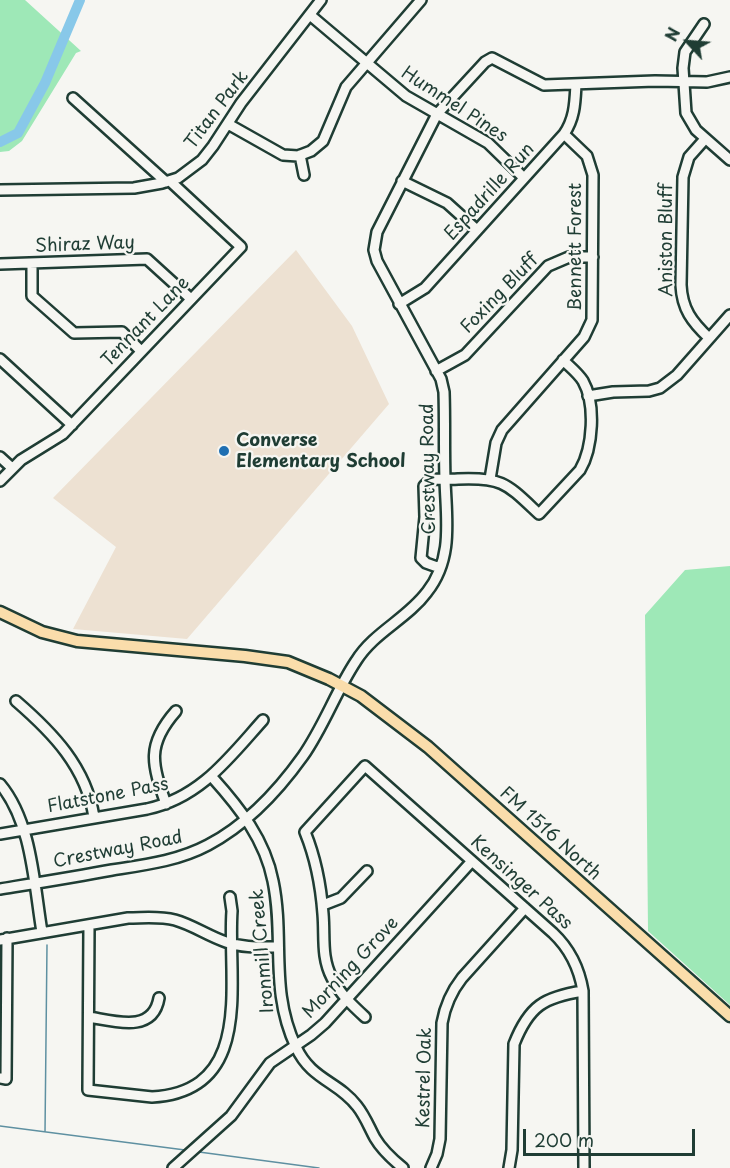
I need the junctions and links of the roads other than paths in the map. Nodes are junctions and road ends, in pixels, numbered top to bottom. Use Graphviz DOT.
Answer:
graph roads {
  1 [pos="321,0"];
  2 [pos="421,0"];
  3 [pos="310,15"];
  4 [pos="704,24"];
  5 [pos="366,63"];
  6 [pos="730,77"];
  7 [pos="684,82"];
  8 [pos="576,84"];
  9 [pos="73,98"];
  10 [pos="437,114"];
  11 [pos="228,124"];
  12 [pos="564,134"];
  13 [pos="705,139"];
  14 [pos="300,155"];
  15 [pos="730,160"];
  16 [pos="304,175"];
  17 [pos="524,178"];
  18 [pos="168,181"];
  19 [pos="402,182"];
  20 [pos="0,190"];
  21 [pos="477,230"];
  22 [pos="593,256"];
  23 [pos="32,263"];
  24 [pos="0,264"];
  25 [pos="191,299"];
  26 [pos="399,303"];
  27 [pos="730,315"];
  28 [pos="709,338"];
  29 [pos="141,351"];
  30 [pos="0,359"];
  31 [pos="563,360"];
  32 [pos="436,371"];
  33 [pos="588,396"];
  34 [pos="72,425"];
  35 [pos="0,457"];
  36 [pos="12,468"];
  37 [pos="490,479"];
  38 [pos="445,480"];
  39 [pos="0,481"];
  40 [pos="440,568"];
  41 [pos="0,612"];
  42 [pos="342,685"];
  43 [pos="16,701"];
  44 [pos="176,711"];
  45 [pos="263,720"];
  46 [pos="212,777"];
  47 [pos="0,784"];
  48 [pos="166,804"];
  49 [pos="94,817"];
  50 [pos="246,819"];
  51 [pos="24,830"];
  52 [pos="0,834"];
  53 [pos="472,861"];
  54 [pos="367,871"];
  55 [pos="34,883"];
  56 [pos="0,889"];
  57 [pos="230,897"];
  58 [pos="322,905"];
  59 [pos="525,908"];
  60 [pos="88,925"];
  61 [pos="42,932"];
  62 [pos="4,939"];
  63 [pos="231,944"];
  64 [pos="277,947"];
  65 [pos="583,991"];
  66 [pos="159,998"];
  67 [pos="346,1000"];
  68 [pos="730,1016"];
  69 [pos="88,1017"];
  70 [pos="365,1017"];
  71 [pos="295,1046"];
  72 [pos="3,1079"];
  73 [pos="173,1168"];
  74 [pos="402,1168"];
  75 [pos="431,1168"];
  76 [pos="509,1168"];
  77 [pos="584,1168"];
  1 -- 3 [label="street, Titan Park"];
  2 -- 5 [label="street"];
  3 -- 5 [label="street, Hummel Pines"];
  3 -- 11 [label="street, Titan Park"];
  4 -- 7 [label="street"];
  5 -- 10 [label="street, Hummel Pines"];
  5 -- 14 [label="street"];
  6 -- 7 [label="street"];
  7 -- 8 [label="street"];
  7 -- 13 [label="street"];
  8 -- 10 [label="street, Crestway Road"];
  8 -- 12 [label="street, Espadrille Run"];
  9 -- 18 [label="street"];
  10 -- 17 [label="street, Hummel Pines"];
  10 -- 19 [label="street, Crestway Road"];
  11 -- 14 [label="street"];
  11 -- 18 [label="street, Titan Park"];
  12 -- 17 [label="street, Espadrille Run"];
  12 -- 22 [label="street, Bennett Forest"];
  13 -- 15 [label="street"];
  13 -- 28 [label="street, Aniston Bluff"];
  14 -- 16 [label="street"];
  17 -- 21 [label="street, Espadrille Run"];
  18 -- 20 [label="street, Titan Park"];
  18 -- 25 [label="street, Tennant Lane"];
  19 -- 21 [label="street"];
  19 -- 26 [label="street, Crestway Road"];
  21 -- 26 [label="street, Espadrille Run"];
  22 -- 31 [label="street, Bennett Forest"];
  22 -- 32 [label="street, Foxing Bluff"];
  23 -- 24 [label="street, Shiraz Way"];
  23 -- 25 [label="street, Shiraz Way"];
  23 -- 29 [label="street"];
  25 -- 29 [label="street, Tennant Lane"];
  26 -- 32 [label="street, Crestway Road"];
  27 -- 28 [label="street"];
  28 -- 33 [label="street"];
  29 -- 34 [label="street, Tennant Lane"];
  30 -- 34 [label="street"];
  31 -- 33 [label="street"];
  31 -- 37 [label="street, Bennett Forest"];
  32 -- 38 [label="street, Crestway Road"];
  33 -- 37 [label="street"];
  34 -- 36 [label="street, Tennant Lane"];
  35 -- 36 [label="street"];
  36 -- 39 [label="street, Tennant Lane"];
  37 -- 38 [label="street"];
  38 -- 40 [label="street, Crestway Road"];
  38 -- 40 [label="street"];
  40 -- 42 [label="street, Crestway Road"];
  41 -- 42 [label="main road, FM 1516 North"];
  42 -- 50 [label="street, Crestway Road"];
  42 -- 68 [label="main road, FM 1516 North"];
  43 -- 49 [label="street"];
  44 -- 48 [label="street"];
  45 -- 46 [label="street, Flatstone Pass"];
  46 -- 48 [label="street, Flatstone Pass"];
  46 -- 50 [label="street, Ironmill Creek"];
  47 -- 51 [label="street"];
  48 -- 49 [label="street, Flatstone Pass"];
  49 -- 51 [label="street, Flatstone Pass"];
  50 -- 55 [label="street, Crestway Road"];
  50 -- 64 [label="street, Ironmill Creek"];
  51 -- 52 [label="street, Flatstone Pass"];
  51 -- 55 [label="street"];
  53 -- 58 [label="street, Kensinger Pass"];
  53 -- 59 [label="street, Kensinger Pass"];
  53 -- 67 [label="street, Morning Grove"];
  54 -- 58 [label="street"];
  55 -- 56 [label="street, Crestway Road"];
  55 -- 61 [label="street"];
  57 -- 63 [label="street"];
  58 -- 67 [label="street"];
  59 -- 65 [label="street, Kensinger Pass"];
  59 -- 75 [label="street, Kestrel Oak"];
  60 -- 61 [label="street"];
  60 -- 63 [label="street"];
  60 -- 69 [label="street"];
  61 -- 62 [label="street"];
  62 -- 72 [label="street"];
  63 -- 64 [label="street"];
  63 -- 69 [label="street"];
  64 -- 71 [label="street, Ironmill Creek"];
  65 -- 76 [label="street"];
  65 -- 77 [label="street, Kensinger Pass"];
  66 -- 69 [label="street"];
  67 -- 70 [label="street"];
  67 -- 71 [label="street, Morning Grove"];
  71 -- 73 [label="street, Morning Grove"];
  71 -- 74 [label="street, Ironmill Creek"];
}
